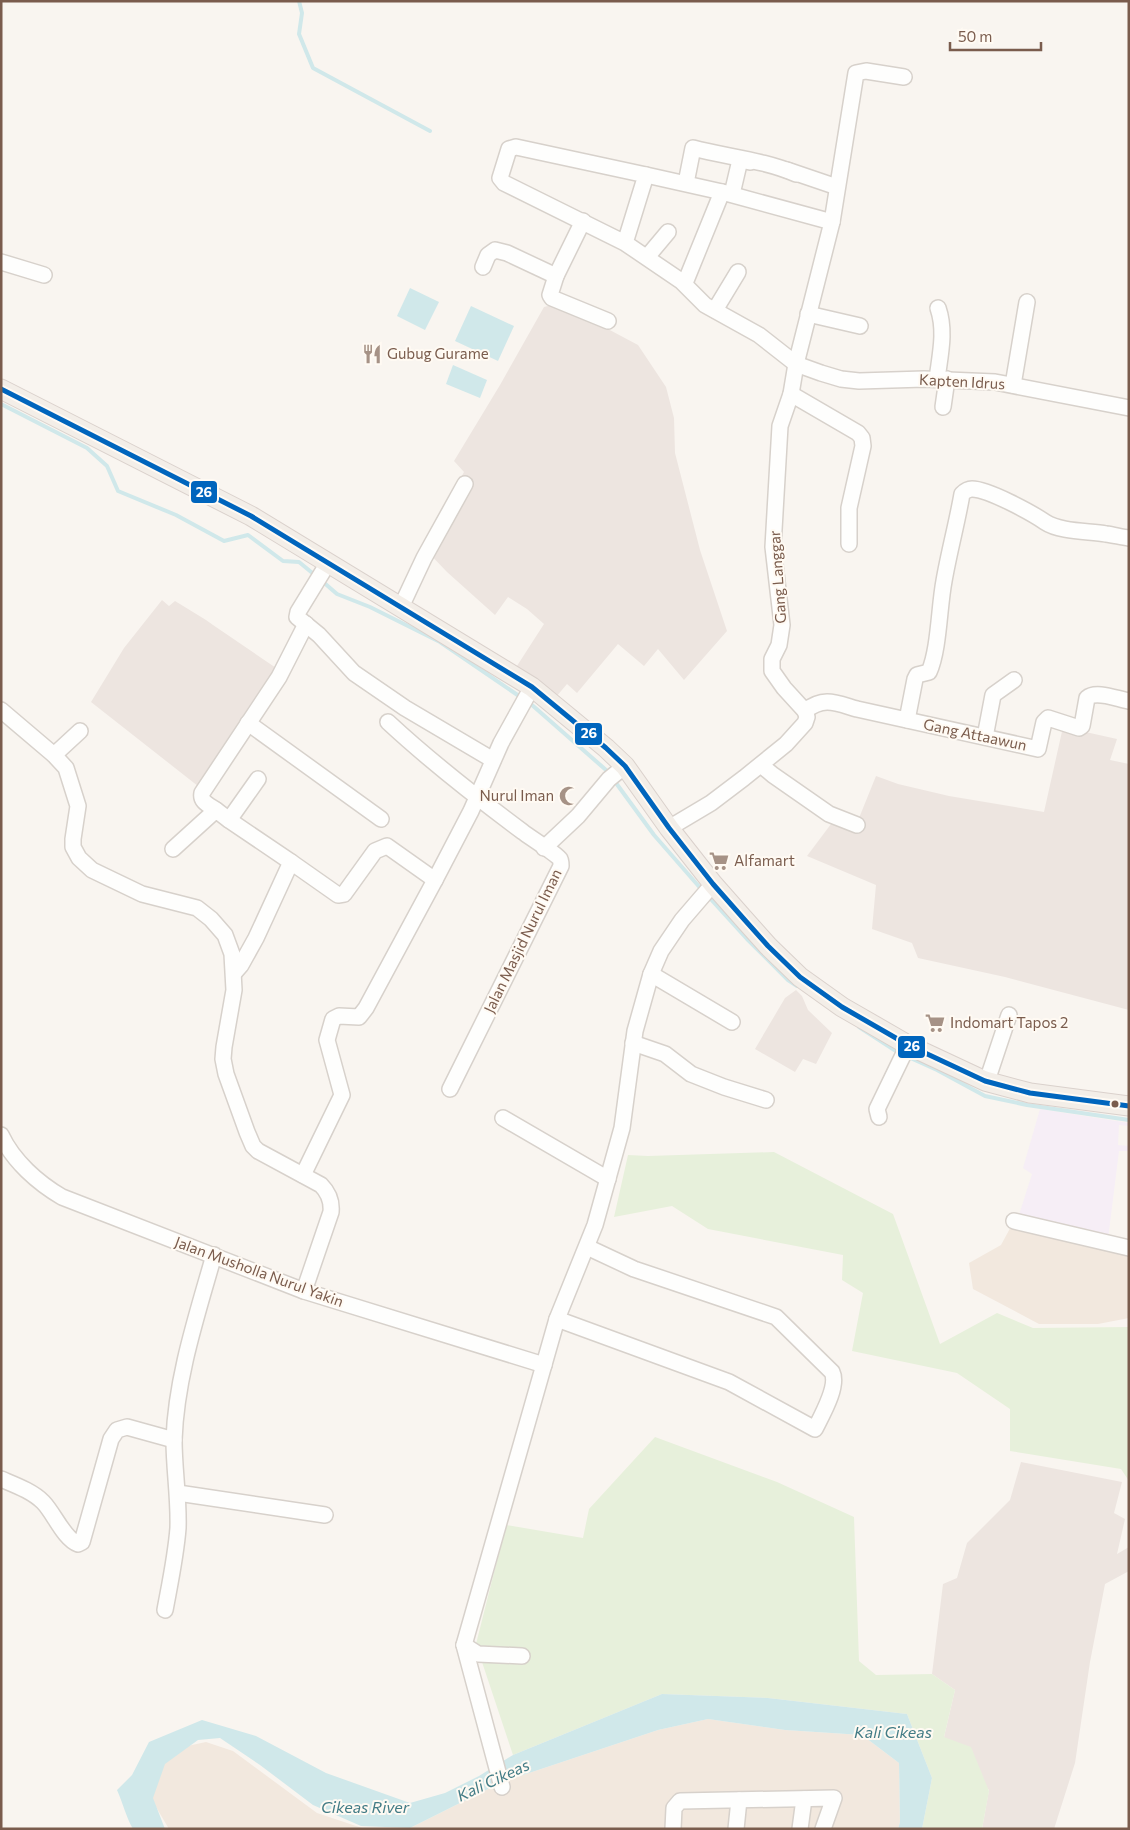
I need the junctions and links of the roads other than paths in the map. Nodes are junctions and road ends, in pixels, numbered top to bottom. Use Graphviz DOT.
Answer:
graph roads {
  1 [pos="904,77"];
  2 [pos="646,174"];
  3 [pos="796,174"];
  4 [pos="686,184"];
  5 [pos="837,187"];
  6 [pos="727,193"];
  7 [pos="583,221"];
  8 [pos="832,222"];
  9 [pos="668,232"];
  10 [pos="625,243"];
  11 [pos="646,257"];
  12 [pos="1,262"];
  13 [pos="483,267"];
  14 [pos="738,272"];
  15 [pos="44,276"];
  16 [pos="556,276"];
  17 [pos="685,283"];
  18 [pos="1027,302"];
  19 [pos="938,308"];
  20 [pos="715,310"];
  21 [pos="808,314"];
  22 [pos="608,321"];
  23 [pos="860,326"];
  24 [pos="796,364"];
  25 [pos="942,379"];
  26 [pos="1013,385"];
  27 [pos="1,389"];
  28 [pos="791,394"];
  29 [pos="943,407"];
  30 [pos="1129,408"];
  31 [pos="465,484"];
  32 [pos="1129,538"];
  33 [pos="849,544"];
  34 [pos="321,573"];
  35 [pos="401,607"];
  36 [pos="306,624"];
  37 [pos="1014,680"];
  38 [pos="532,687"];
  39 [pos="1129,701"];
  40 [pos="1,710"];
  41 [pos="805,711"];
  42 [pos="906,720"];
  43 [pos="388,722"];
  44 [pos="248,723"];
  45 [pos="80,731"];
  46 [pos="985,738"];
  47 [pos="54,755"];
  48 [pos="494,760"];
  49 [pos="761,765"];
  50 [pos="625,766"];
  51 [pos="258,778"];
  52 [pos="476,798"];
  53 [pos="216,810"];
  54 [pos="381,819"];
  55 [pos="229,820"];
  56 [pos="857,825"];
  57 [pos="669,828"];
  58 [pos="544,848"];
  59 [pos="173,849"];
  60 [pos="291,862"];
  61 [pos="435,880"];
  62 [pos="708,889"];
  63 [pos="234,973"];
  64 [pos="651,974"];
  65 [pos="1009,1016"];
  66 [pos="732,1022"];
  67 [pos="633,1043"];
  68 [pos="905,1052"];
  69 [pos="987,1081"];
  70 [pos="450,1089"];
  71 [pos="766,1100"];
  72 [pos="1129,1106"];
  73 [pos="879,1117"];
  74 [pos="503,1118"];
  75 [pos="1,1135"];
  76 [pos="303,1175"];
  77 [pos="608,1179"];
  78 [pos="1014,1221"];
  79 [pos="587,1246"];
  80 [pos="1129,1248"];
  81 [pos="214,1255"];
  82 [pos="304,1291"];
  83 [pos="557,1320"];
  84 [pos="544,1365"];
  85 [pos="174,1440"];
  86 [pos="1,1479"];
  87 [pos="178,1493"];
  88 [pos="325,1515"];
  89 [pos="166,1610"];
  90 [pos="464,1645"];
  91 [pos="522,1656"];
  92 [pos="502,1787"];
  93 [pos="804,1799"];
  94 [pos="740,1800"];
  95 [pos="673,1829"];
  96 [pos="736,1829"];
  97 [pos="800,1829"];
  98 [pos="823,1829"];
  1 -- 5 [label="street, Gang Langgar"];
  2 -- 4 [label="street"];
  2 -- 7 [label="street, Kapten Idrus"];
  2 -- 10 [label="street"];
  3 -- 4 [label="street"];
  3 -- 5 [label="street"];
  3 -- 6 [label="street"];
  4 -- 6 [label="street"];
  5 -- 8 [label="street, Gang Langgar"];
  6 -- 8 [label="street"];
  6 -- 17 [label="street"];
  7 -- 10 [label="street, Kapten Idrus"];
  7 -- 16 [label="street"];
  8 -- 21 [label="street, Gang Langgar"];
  9 -- 11 [label="street"];
  10 -- 11 [label="street, Kapten Idrus"];
  11 -- 17 [label="street, Kapten Idrus"];
  12 -- 15 [label="street"];
  13 -- 16 [label="street"];
  14 -- 20 [label="street"];
  16 -- 22 [label="street"];
  17 -- 20 [label="street, Kapten Idrus"];
  18 -- 26 [label="street"];
  19 -- 25 [label="street"];
  20 -- 24 [label="street, Kapten Idrus"];
  21 -- 23 [label="street"];
  21 -- 24 [label="street, Gang Langgar"];
  24 -- 25 [label="street, Kapten Idrus"];
  24 -- 28 [label="street, Gang Langgar"];
  25 -- 26 [label="street, Kapten Idrus"];
  25 -- 29 [label="street"];
  26 -- 30 [label="street, Kapten Idrus"];
  27 -- 34 [label="main road"];
  28 -- 33 [label="street"];
  28 -- 41 [label="street, Gang Langgar"];
  31 -- 35 [label="street"];
  32 -- 42 [label="street"];
  34 -- 35 [label="main road"];
  34 -- 36 [label="street"];
  35 -- 38 [label="main road"];
  36 -- 44 [label="street"];
  36 -- 48 [label="street"];
  37 -- 46 [label="street"];
  38 -- 48 [label="street"];
  38 -- 50 [label="main road"];
  39 -- 46 [label="street, Gang Attaawun"];
  40 -- 47 [label="street"];
  41 -- 42 [label="street, Gang Attaawun"];
  41 -- 49 [label="street"];
  42 -- 46 [label="street, Gang Attaawun"];
  43 -- 52 [label="street"];
  44 -- 53 [label="street"];
  44 -- 54 [label="street"];
  45 -- 47 [label="street"];
  47 -- 63 [label="street"];
  48 -- 52 [label="street"];
  49 -- 56 [label="street"];
  49 -- 57 [label="street"];
  50 -- 57 [label="main road"];
  50 -- 58 [label="street, Jalan Masjid Nurul Iman"];
  51 -- 55 [label="street"];
  52 -- 58 [label="street"];
  52 -- 61 [label="street"];
  53 -- 55 [label="street"];
  53 -- 59 [label="street"];
  55 -- 60 [label="street"];
  57 -- 62 [label="main road"];
  58 -- 70 [label="street, Jalan Masjid Nurul Iman"];
  60 -- 61 [label="street"];
  60 -- 63 [label="street"];
  61 -- 76 [label="street"];
  62 -- 64 [label="street"];
  62 -- 68 [label="main road"];
  63 -- 76 [label="street"];
  64 -- 66 [label="street"];
  64 -- 67 [label="street"];
  65 -- 69 [label="street"];
  67 -- 71 [label="street"];
  67 -- 77 [label="street"];
  68 -- 69 [label="main road"];
  68 -- 73 [label="street"];
  69 -- 72 [label="main road"];
  74 -- 77 [label="street"];
  75 -- 81 [label="street, Jalan Musholla Nurul Yakin"];
  76 -- 82 [label="street"];
  77 -- 79 [label="street"];
  78 -- 80 [label="street"];
  79 -- 83 [label="street"];
  79 -- 83 [label="street"];
  81 -- 82 [label="street, Jalan Musholla Nurul Yakin"];
  81 -- 85 [label="street"];
  82 -- 84 [label="street, Jalan Musholla Nurul Yakin"];
  83 -- 84 [label="street"];
  84 -- 90 [label="street"];
  85 -- 86 [label="street"];
  85 -- 87 [label="street"];
  87 -- 88 [label="street"];
  87 -- 89 [label="street"];
  90 -- 91 [label="street"];
  90 -- 92 [label="street"];
  93 -- 94 [label="street"];
  93 -- 97 [label="street"];
  93 -- 98 [label="street"];
  94 -- 95 [label="street"];
  94 -- 96 [label="street"];
}
